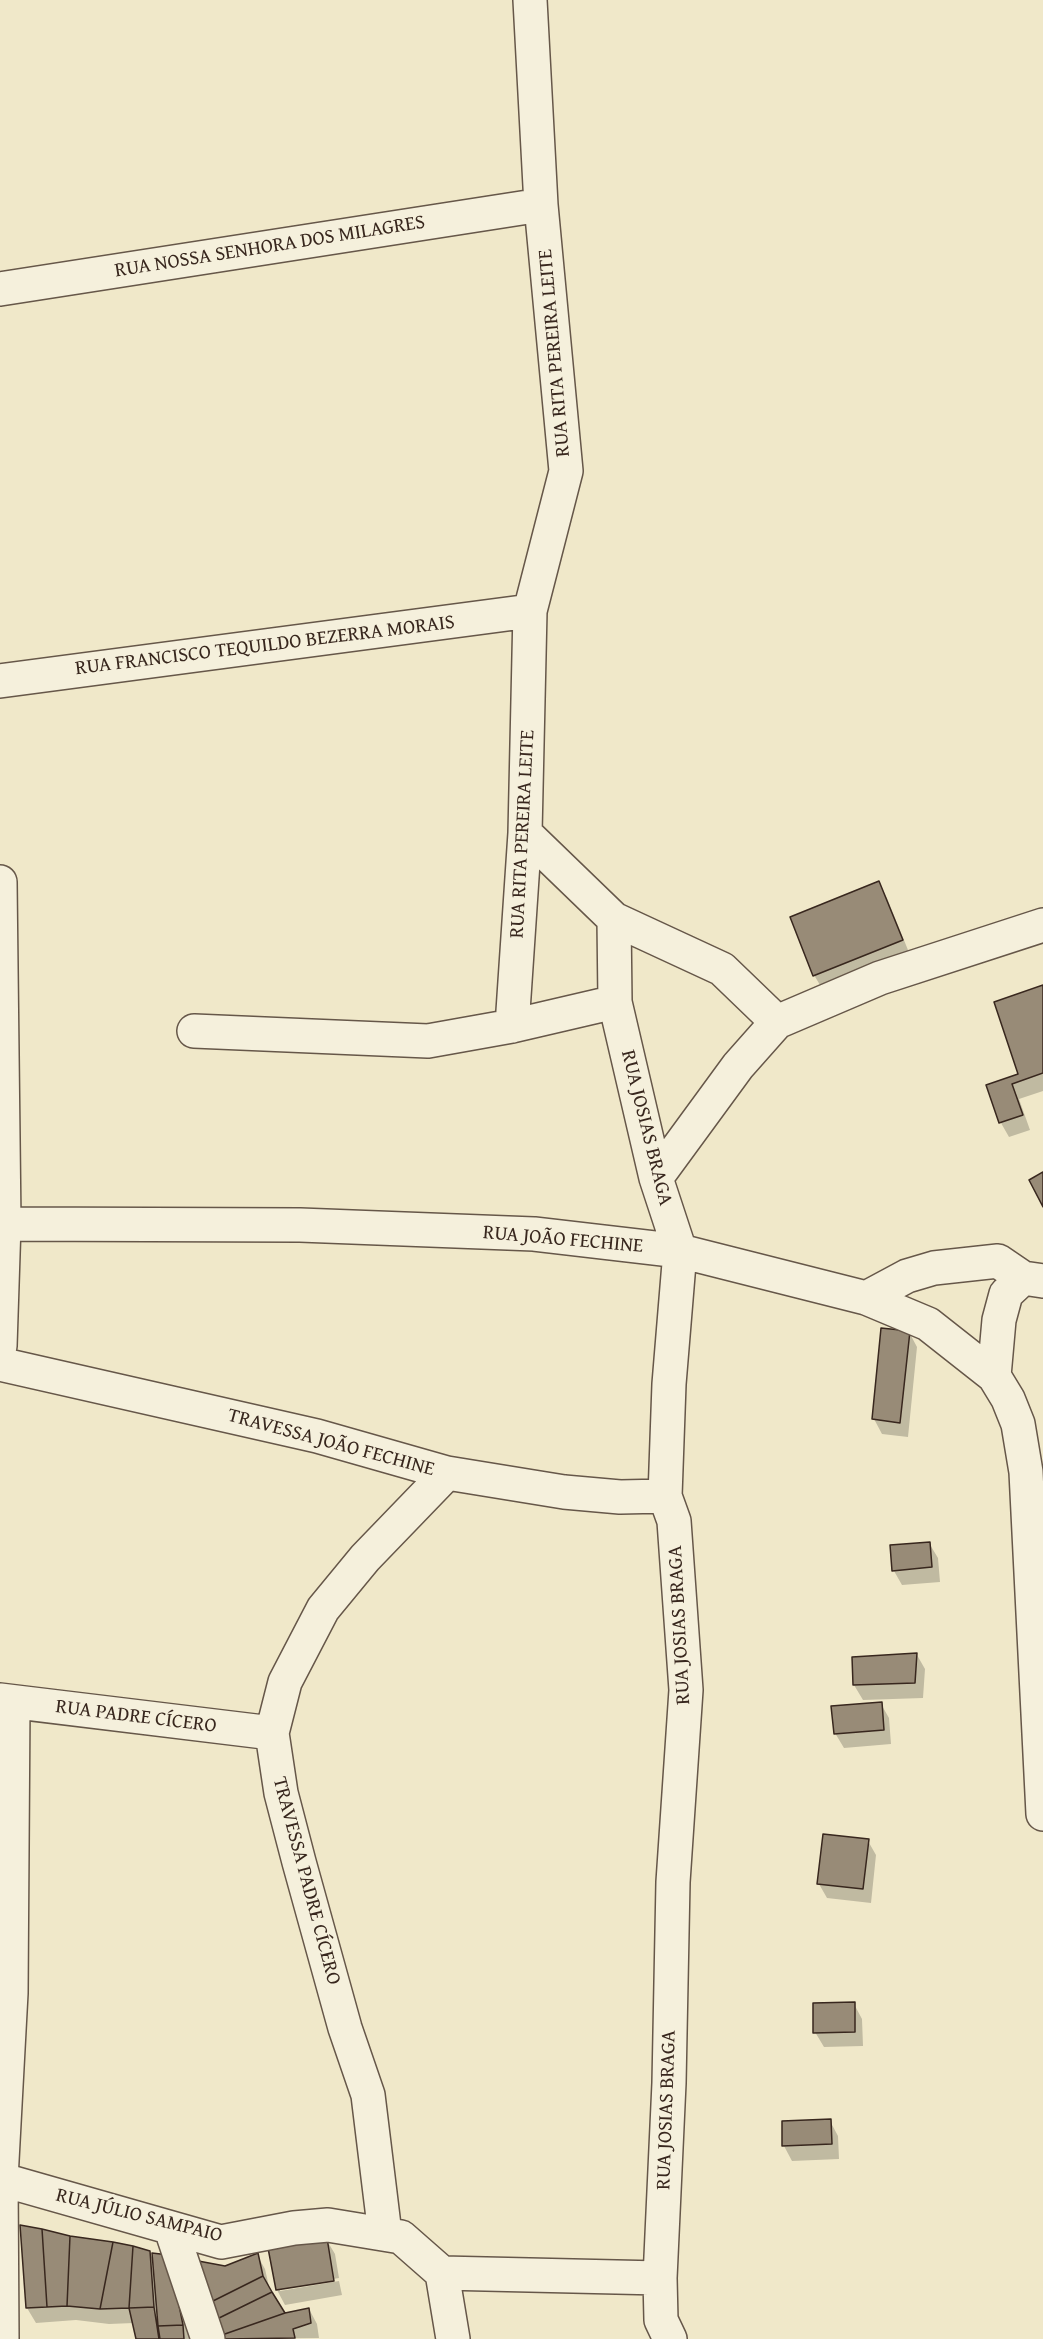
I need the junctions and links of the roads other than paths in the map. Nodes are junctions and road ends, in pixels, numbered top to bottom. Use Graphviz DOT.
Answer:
graph roads {
  1 [pos="530,0"];
  2 [pos="541,205"];
  3 [pos="0,289"];
  4 [pos="530,611"];
  5 [pos="0,681"];
  6 [pos="525,833"];
  7 [pos="0,882"];
  8 [pos="614,919"];
  9 [pos="1043,925"];
  10 [pos="615,1002"];
  11 [pos="777,1022"];
  12 [pos="512,1026"];
  13 [pos="194,1031"];
  14 [pos="656,1178"];
  15 [pos="2,1224"];
  16 [pos="680,1251"];
  17 [pos="1033,1279"];
  18 [pos="866,1298"];
  19 [pos="0,1346"];
  20 [pos="0,1364"];
  21 [pos="994,1376"];
  22 [pos="447,1473"];
  23 [pos="665,1496"];
  24 [pos="6,1702"];
  25 [pos="272,1733"];
  26 [pos="1043,1814"];
  27 [pos="6,1879"];
  28 [pos="0,2179"];
  29 [pos="171,2229"];
  30 [pos="385,2234"];
  31 [pos="442,2273"];
  32 [pos="660,2278"];
  33 [pos="2,2339"];
  34 [pos="208,2339"];
  35 [pos="453,2339"];
  36 [pos="670,2339"];
  1 -- 2 [label="street, RUA RITA PEREIRA LEITE"];
  2 -- 3 [label="street, RUA NOSSA SENHORA DOS MILAGRES"];
  2 -- 4 [label="street, RUA RITA PEREIRA LEITE"];
  4 -- 5 [label="street, RUA FRANCISCO TEQUILDO BEZERRA MORAIS"];
  4 -- 6 [label="street, RUA RITA PEREIRA LEITE"];
  6 -- 8 [label="street"];
  6 -- 12 [label="street, RUA RITA PEREIRA LEITE"];
  7 -- 15 [label="street"];
  8 -- 10 [label="street, RUA JOSIAS BRAGA"];
  8 -- 11 [label="street"];
  9 -- 11 [label="street"];
  10 -- 12 [label="street"];
  10 -- 14 [label="street, RUA JOSIAS BRAGA"];
  11 -- 14 [label="street"];
  12 -- 13 [label="street"];
  14 -- 16 [label="street, RUA JOSIAS BRAGA"];
  15 -- 16 [label="street, RUA JOÃO FECHINE"];
  15 -- 19 [label="street"];
  16 -- 18 [label="street, RUA JOÃO FECHINE"];
  16 -- 23 [label="street, RUA JOSIAS BRAGA"];
  17 -- 18 [label="street"];
  17 -- 21 [label="street"];
  18 -- 21 [label="street, RUA JOÃO FECHINE"];
  20 -- 22 [label="street, TRAVESSA JOÃO FECHINE"];
  21 -- 26 [label="street, RUA JOÃO FECHINE"];
  22 -- 23 [label="street, TRAVESSA JOÃO FECHINE"];
  22 -- 25 [label="street, TRAVESSA PADRE CÍCERO"];
  23 -- 32 [label="street, RUA JOSIAS BRAGA"];
  24 -- 25 [label="street, RUA PADRE CÍCERO"];
  24 -- 27 [label="street"];
  25 -- 30 [label="street, TRAVESSA PADRE CÍCERO"];
  27 -- 28 [label="street"];
  28 -- 29 [label="street, RUA JÚLIO SAMPAIO"];
  28 -- 33 [label="street"];
  29 -- 30 [label="street, RUA JÚLIO SAMPAIO"];
  29 -- 34 [label="street"];
  30 -- 31 [label="street, RUA JÚLIO SAMPAIO"];
  31 -- 32 [label="street"];
  31 -- 35 [label="street"];
  32 -- 36 [label="street, RUA JOSIAS BRAGA"];
}
